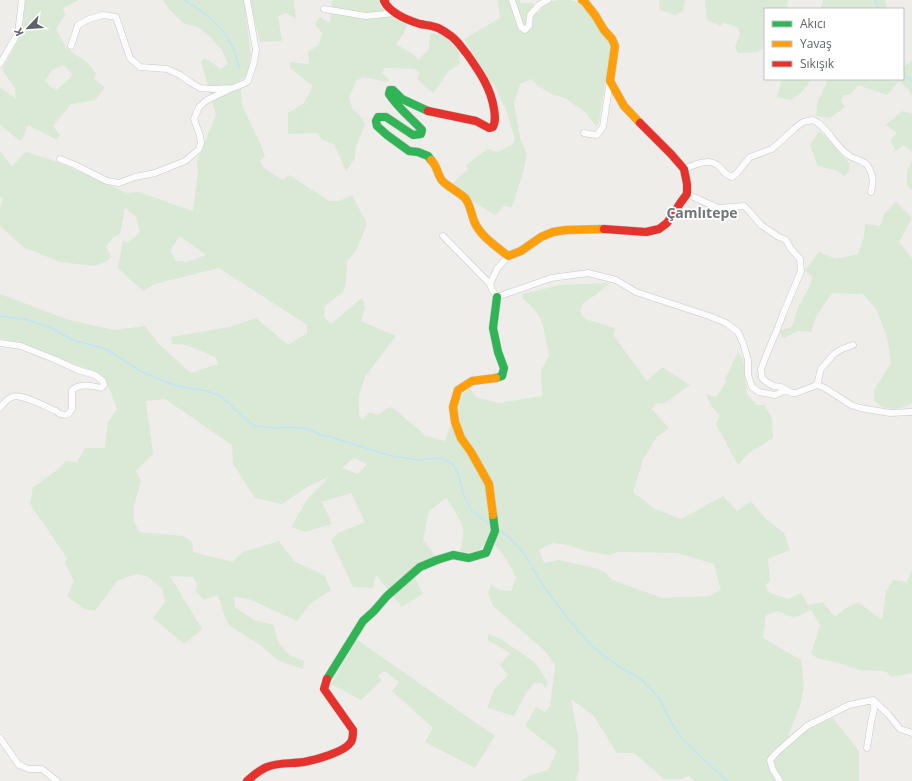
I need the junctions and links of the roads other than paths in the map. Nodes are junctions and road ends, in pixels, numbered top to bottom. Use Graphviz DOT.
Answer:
graph roads {
  1 [pos="22,0"];
  2 [pos="247,0"];
  3 [pos="385,0"];
  4 [pos="512,0"];
  5 [pos="548,0"];
  6 [pos="582,0"];
  7 [pos="324,9"];
  8 [pos="395,13"];
  9 [pos="71,46"];
  10 [pos="0,64"];
  11 [pos="610,81"];
  12 [pos="233,88"];
  13 [pos="584,133"];
  14 [pos="60,159"];
  15 [pos="684,169"];
  16 [pos="871,192"];
  17 [pos="687,194"];
  18 [pos="443,236"];
  19 [pos="508,256"];
  20 [pos="490,284"];
  21 [pos="497,297"];
  22 [pos="0,343"];
  23 [pos="853,345"];
  24 [pos="817,385"];
  25 [pos="786,390"];
  26 [pos="0,408"];
  27 [pos="912,412"];
  28 [pos="873,700"];
  29 [pos="912,733"];
  30 [pos="0,738"];
  31 [pos="867,748"];
  32 [pos="57,781"];
  33 [pos="247,781"];
  34 [pos="780,781"];
  1 -- 10 [label="street"];
  2 -- 12 [label="street"];
  3 -- 8 [label="street"];
  4 -- 5 [label="street"];
  6 -- 11 [label="street"];
  7 -- 8 [label="street"];
  8 -- 19 [label="street"];
  9 -- 12 [label="street"];
  11 -- 13 [label="street"];
  11 -- 15 [label="street"];
  12 -- 14 [label="street"];
  15 -- 16 [label="street"];
  15 -- 17 [label="street"];
  17 -- 19 [label="street"];
  17 -- 25 [label="street"];
  18 -- 20 [label="street"];
  19 -- 20 [label="street"];
  20 -- 21 [label="street"];
  21 -- 25 [label="street"];
  21 -- 33 [label="street"];
  22 -- 26 [label="street"];
  23 -- 24 [label="street"];
  24 -- 25 [label="street"];
  24 -- 27 [label="street"];
  28 -- 29 [label="street"];
  28 -- 31 [label="street"];
  28 -- 34 [label="street"];
  30 -- 32 [label="street"];
}
